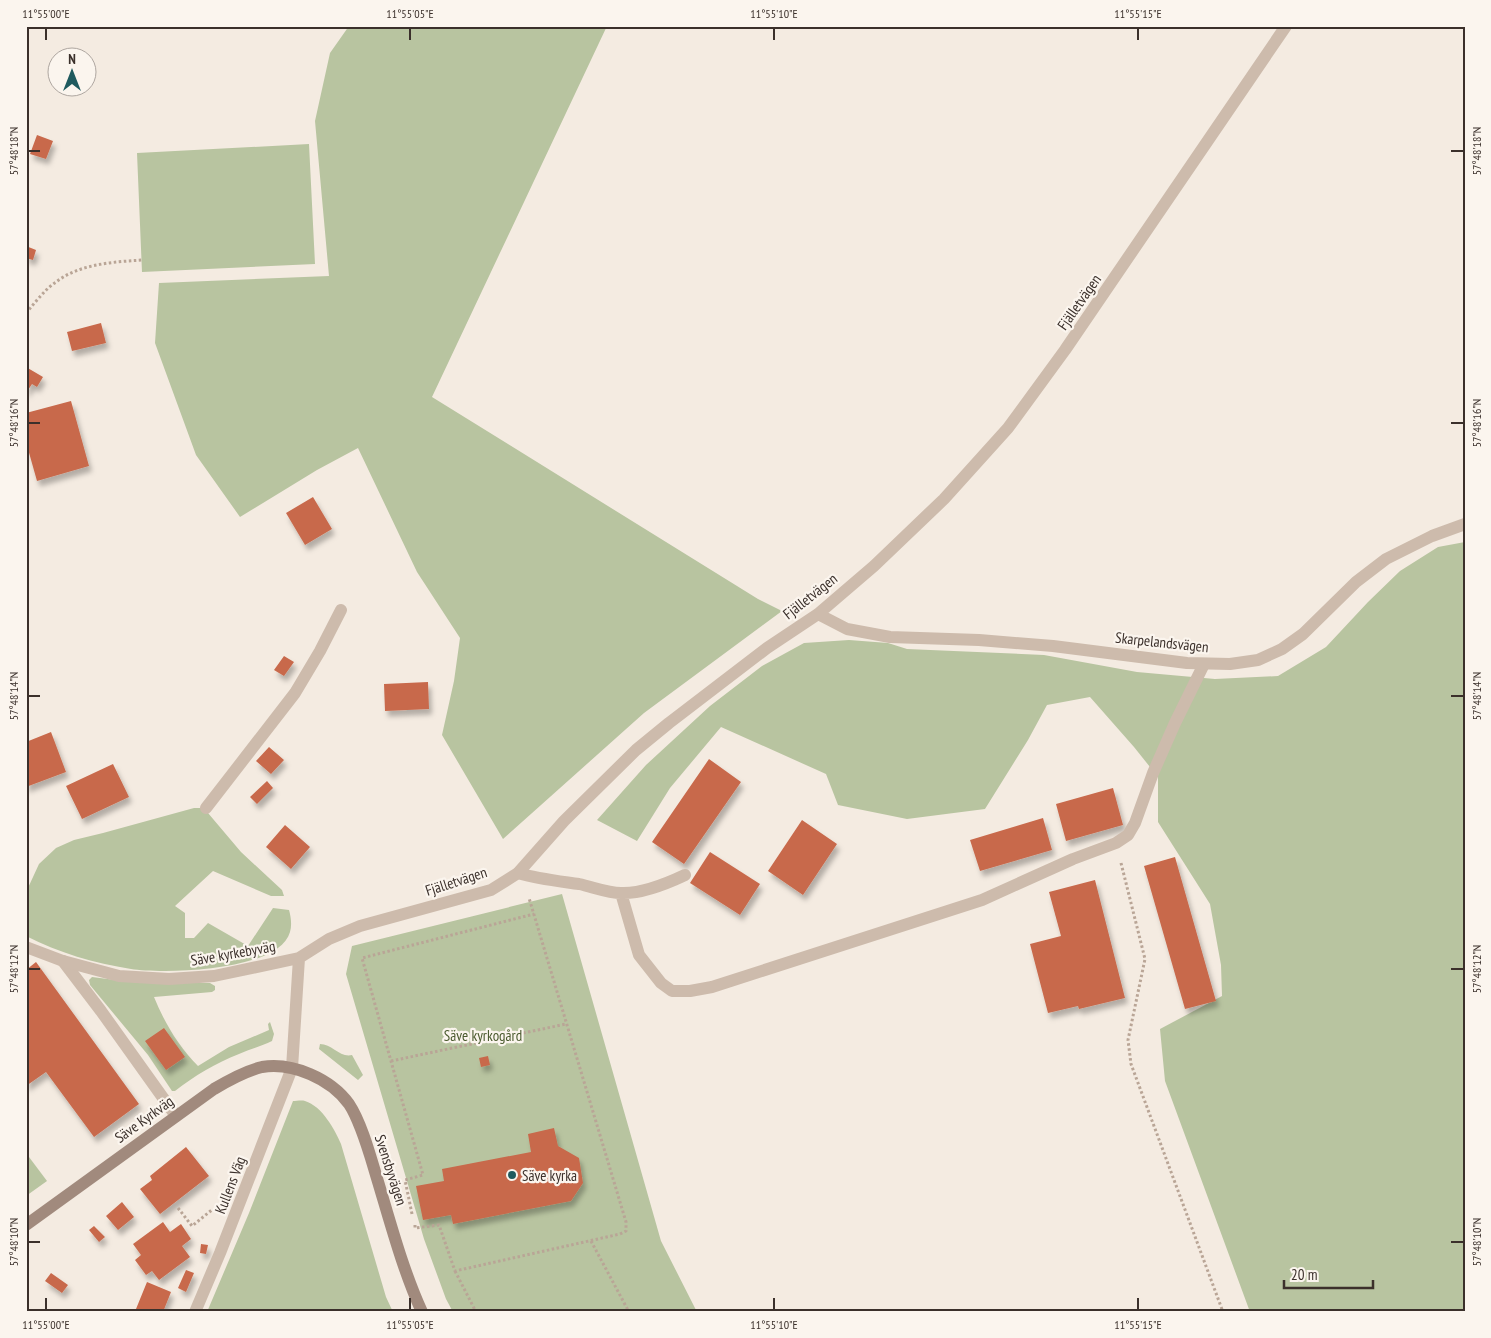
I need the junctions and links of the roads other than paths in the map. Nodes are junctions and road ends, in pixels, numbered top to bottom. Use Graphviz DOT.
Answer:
graph roads {
  1 [pos="1286,26"];
  2 [pos="1465,524"];
  3 [pos="341,610"];
  4 [pos="818,614"];
  5 [pos="1204,664"];
  6 [pos="206,808"];
  7 [pos="518,873"];
  8 [pos="685,875"];
  9 [pos="621,893"];
  10 [pos="26,948"];
  11 [pos="299,958"];
  12 [pos="63,961"];
  13 [pos="292,1068"];
  14 [pos="176,1116"];
  15 [pos="26,1225"];
  16 [pos="195,1312"];
  17 [pos="422,1312"];
  1 -- 4 [label="street, Fjälletvägen"];
  2 -- 5 [label="street, Skarpelandsvägen"];
  3 -- 6 [label="street"];
  4 -- 5 [label="street, Skarpelandsvägen"];
  4 -- 7 [label="street, Fjälletvägen"];
  5 -- 9 [label="street"];
  7 -- 9 [label="street"];
  7 -- 11 [label="street, Fjälletvägen"];
  8 -- 9 [label="street"];
  10 -- 12 [label="street, Säve kyrkebyväg"];
  11 -- 12 [label="street, Säve kyrkebyväg"];
  11 -- 13 [label="street"];
  12 -- 14 [label="street"];
  13 -- 14 [label="street, Säve Kyrkväg"];
  13 -- 16 [label="street, Kullens Väg"];
  13 -- 17 [label="street, Svensbyvägen"];
  14 -- 15 [label="street, Säve Kyrkväg"];
}
